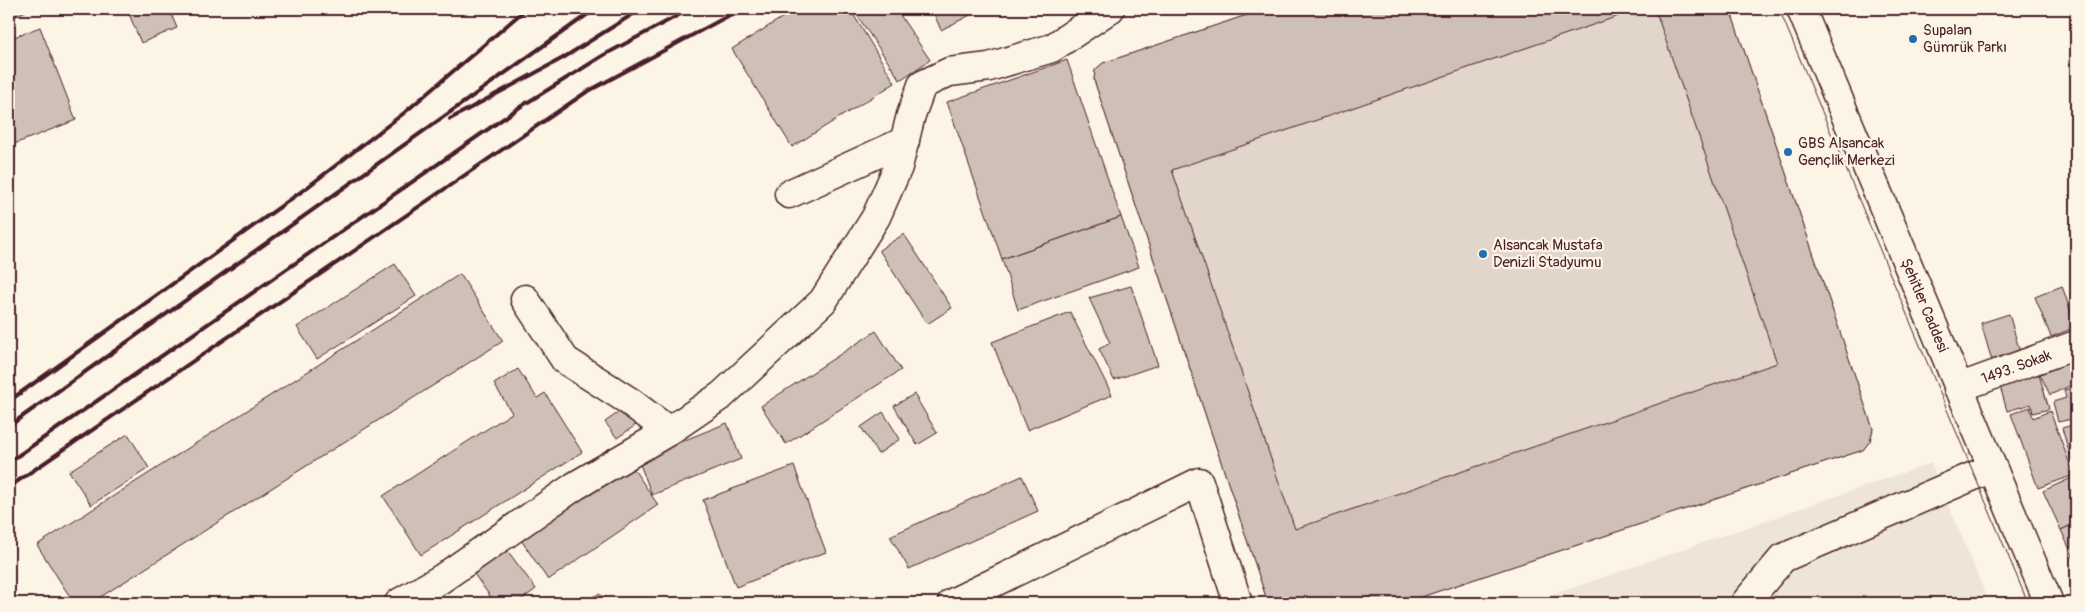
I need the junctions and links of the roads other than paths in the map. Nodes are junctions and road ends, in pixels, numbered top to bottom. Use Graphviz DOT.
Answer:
graph roads {
  1 [pos="1110,9"];
  2 [pos="1801,9"];
  3 [pos="904,142"];
  4 [pos="789,194"];
  5 [pos="525,299"];
  6 [pos="2076,345"];
  7 [pos="1958,388"];
  8 [pos="669,431"];
  9 [pos="1992,468"];
  10 [pos="399,603"];
  11 [pos="952,603"];
  12 [pos="1238,603"];
  13 [pos="1745,603"];
  14 [pos="2049,603"];
  1 -- 3 [label="street"];
  2 -- 7 [label="street, Şehitler Caddesi"];
  3 -- 4 [label="street"];
  3 -- 8 [label="street"];
  5 -- 8 [label="street"];
  6 -- 7 [label="street, 1493. Sokak"];
  7 -- 9 [label="street, Şehitler Caddesi"];
  8 -- 10 [label="street"];
  9 -- 13 [label="street"];
  9 -- 14 [label="street, Şehitler Caddesi"];
  11 -- 12 [label="street"];
}
